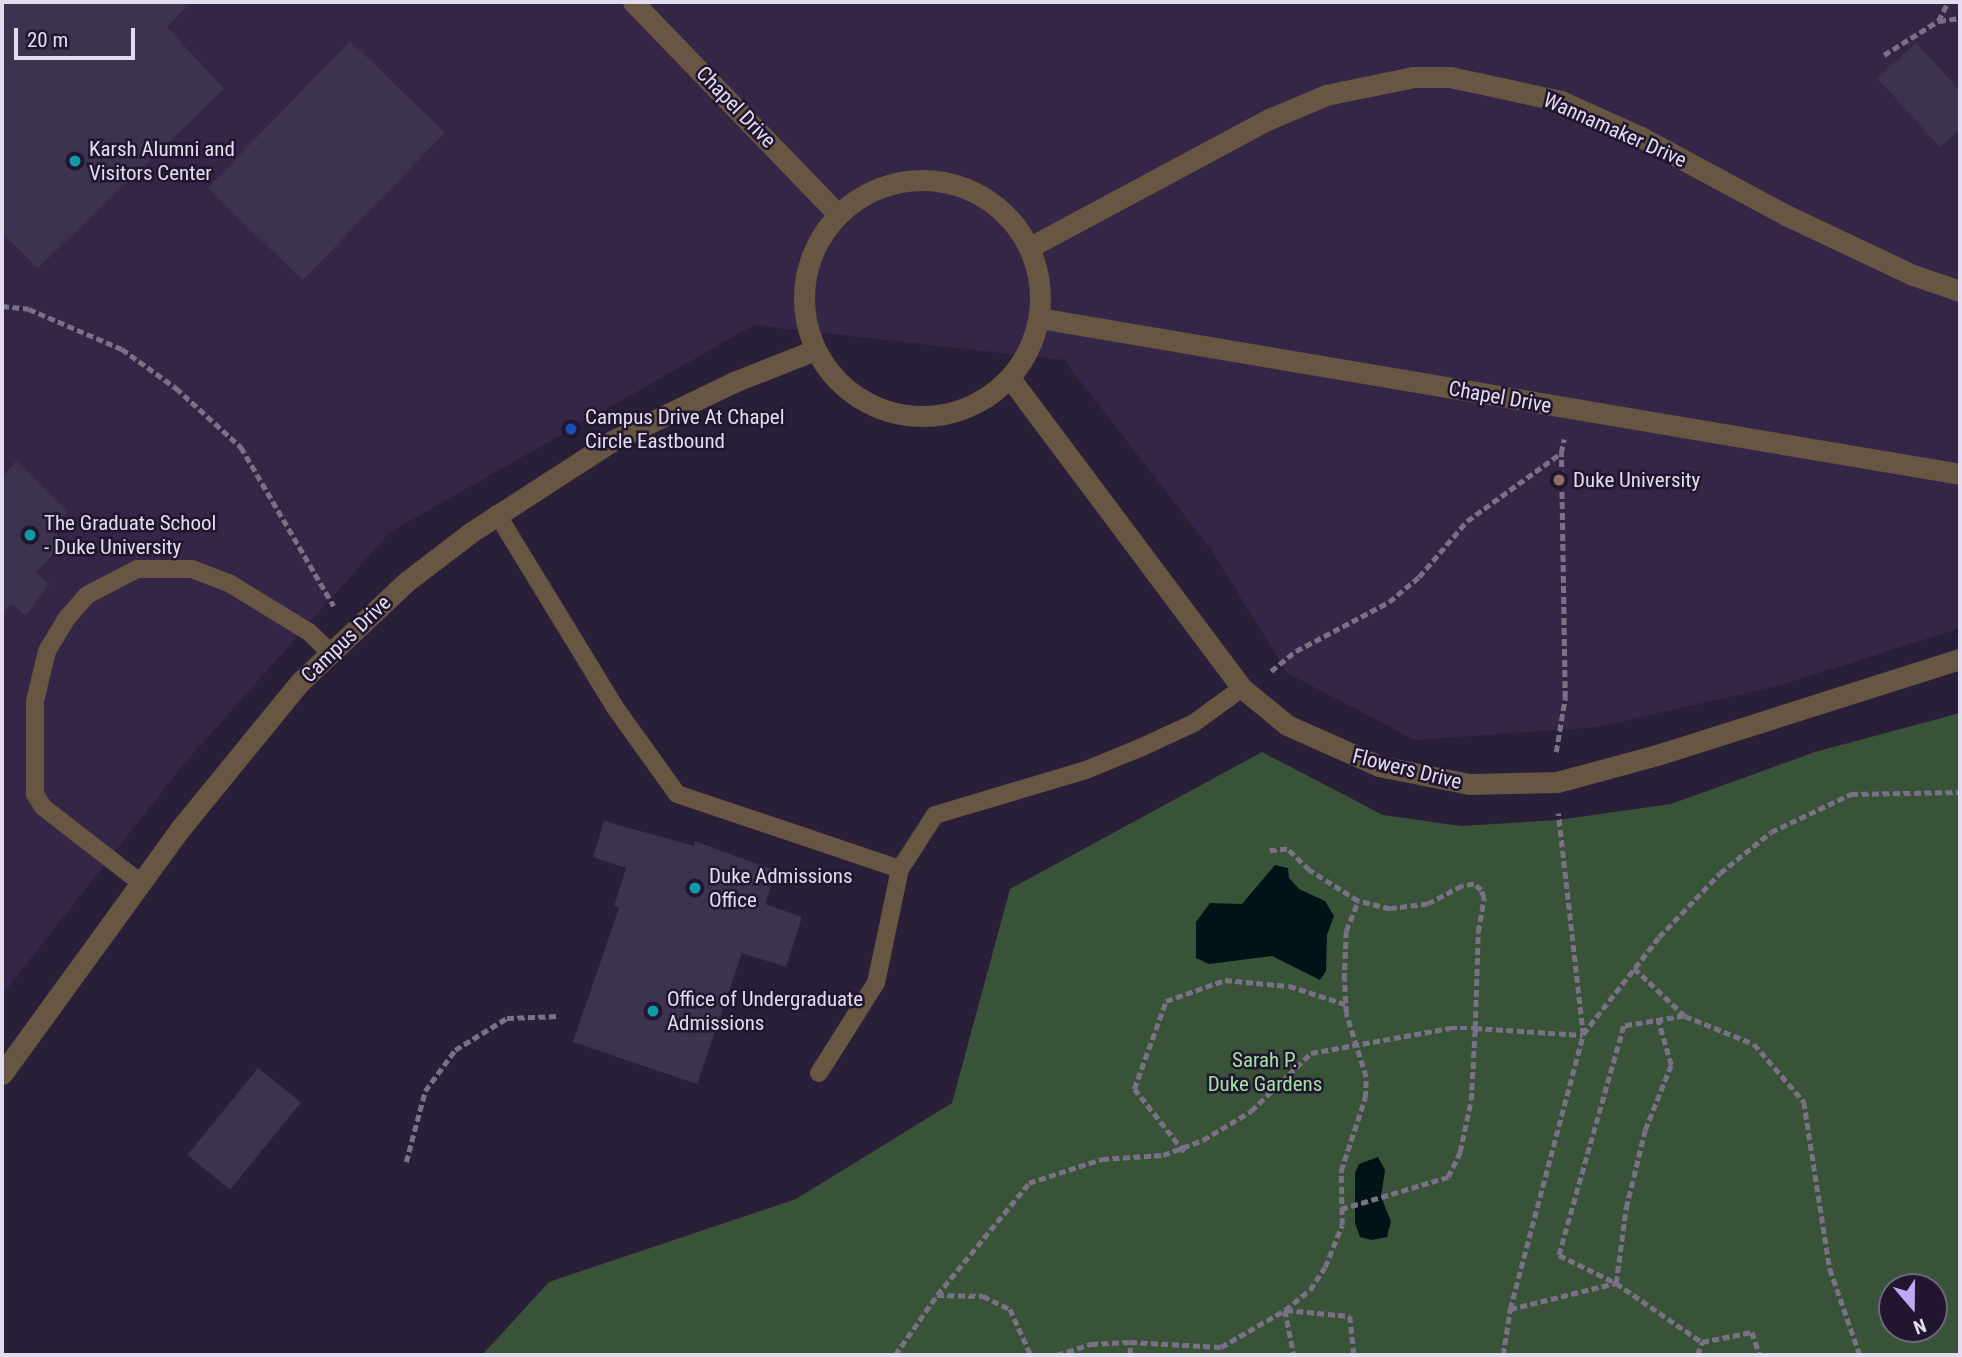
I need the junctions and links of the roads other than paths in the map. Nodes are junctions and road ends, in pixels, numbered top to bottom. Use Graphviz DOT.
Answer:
graph roads {
  1 [pos="633,2"];
  2 [pos="838,214"];
  3 [pos="1030,247"];
  4 [pos="1960,291"];
  5 [pos="1039,318"];
  6 [pos="815,350"];
  7 [pos="1010,378"];
  8 [pos="1960,474"];
  9 [pos="496,514"];
  10 [pos="328,652"];
  11 [pos="1960,659"];
  12 [pos="1242,688"];
  13 [pos="900,869"];
  14 [pos="141,883"];
  15 [pos="818,1073"];
  16 [pos="2,1074"];
  1 -- 2 [label="street, Chapel Drive"];
  2 -- 3 [label="street"];
  2 -- 6 [label="street"];
  3 -- 4 [label="street, Wannamaker Drive"];
  3 -- 5 [label="street"];
  5 -- 7 [label="street"];
  5 -- 8 [label="street, Chapel Drive"];
  6 -- 7 [label="street"];
  6 -- 9 [label="street, Campus Drive"];
  7 -- 12 [label="street, Flowers Drive"];
  9 -- 10 [label="street, Campus Drive"];
  9 -- 13 [label="lane"];
  10 -- 14 [label="street, Campus Drive"];
  10 -- 14 [label="lane"];
  11 -- 12 [label="street, Flowers Drive"];
  12 -- 13 [label="lane"];
  13 -- 15 [label="lane"];
  14 -- 16 [label="street, Campus Drive"];
}
